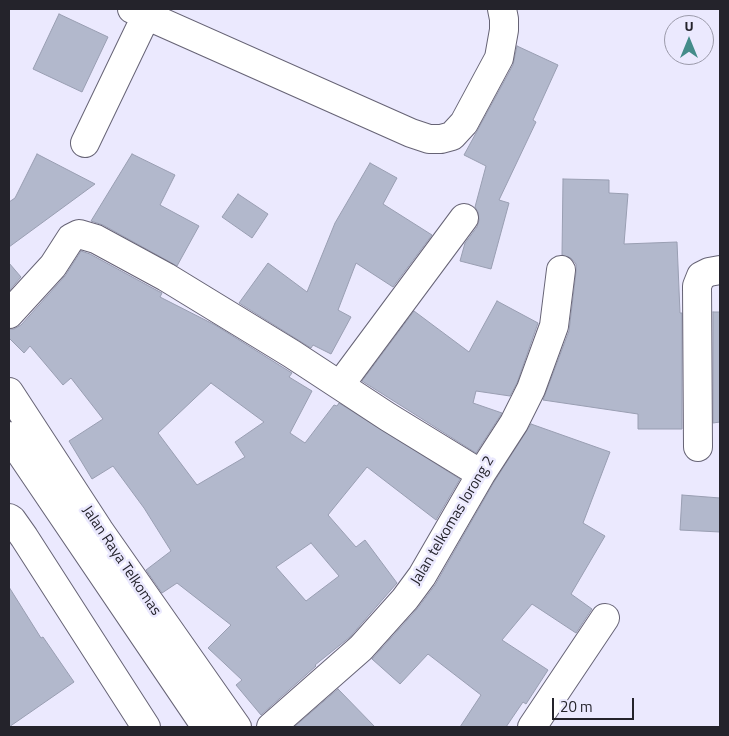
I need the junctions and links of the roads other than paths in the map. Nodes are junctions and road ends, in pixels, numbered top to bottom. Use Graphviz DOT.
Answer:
graph roads {
  1 [pos="502,9"];
  2 [pos="139,12"];
  3 [pos="85,142"];
  4 [pos="464,218"];
  5 [pos="561,270"];
  6 [pos="720,270"];
  7 [pos="9,314"];
  8 [pos="340,386"];
  9 [pos="9,392"];
  10 [pos="9,436"];
  11 [pos="698,447"];
  12 [pos="481,474"];
  13 [pos="9,518"];
  14 [pos="605,618"];
  15 [pos="142,726"];
  16 [pos="206,727"];
  17 [pos="237,727"];
  18 [pos="271,727"];
  19 [pos="532,727"];
  1 -- 2 [label="street"];
  2 -- 3 [label="street"];
  4 -- 8 [label="street"];
  5 -- 12 [label="street, Jalan telkomas lorong 2"];
  6 -- 11 [label="street"];
  7 -- 8 [label="street"];
  8 -- 12 [label="street"];
  9 -- 17 [label="street, Jalan Raya Telkomas"];
  10 -- 16 [label="street, Jalan Raya Telkomas"];
  12 -- 18 [label="street, Jalan telkomas lorong 2"];
  13 -- 15 [label="street"];
  14 -- 19 [label="street"];
}
